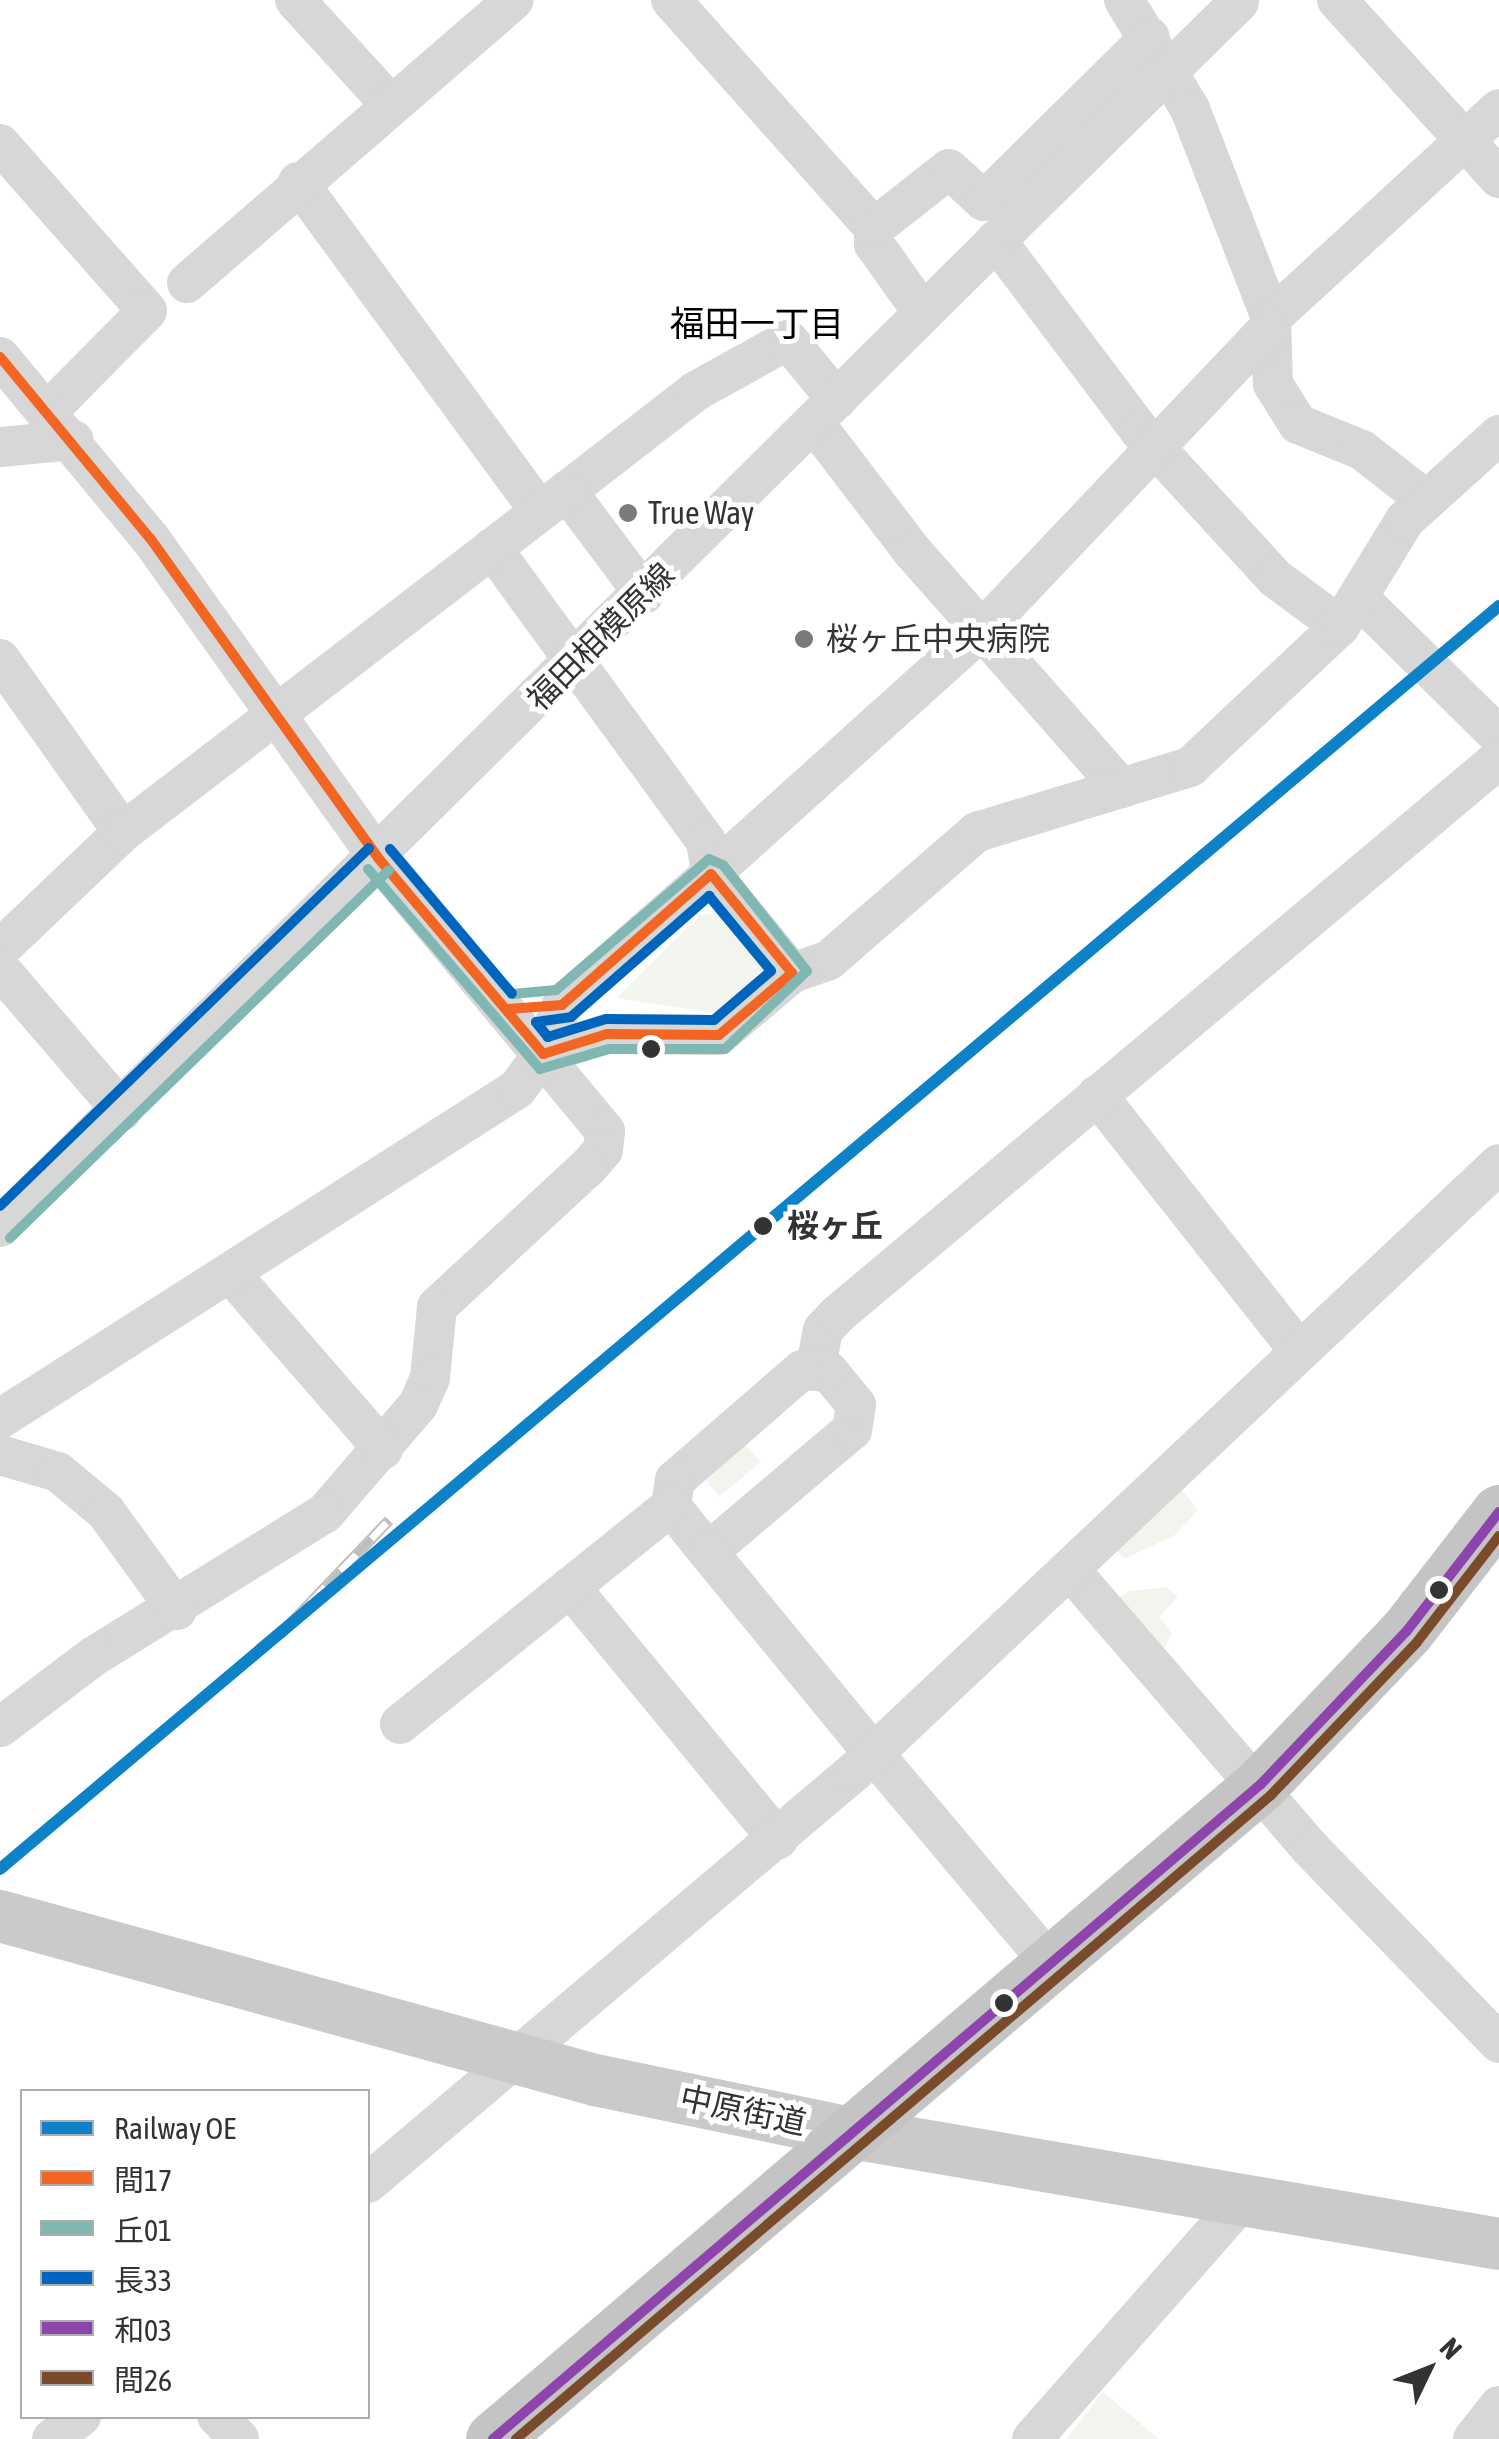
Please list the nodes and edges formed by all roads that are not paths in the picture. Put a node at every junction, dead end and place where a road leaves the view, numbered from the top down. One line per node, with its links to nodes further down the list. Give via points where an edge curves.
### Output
1 (295, 0): 8 (street)
2 (514, 0): 8 (street)
3 (670, 0): 14 (street)
4 (1124, 0): 7 (street)
5 (1337, 0): 10 (street)
6 (1240, 1): 15 (street, 福田相模原線, bridge)
7 (1150, 37): 14 (street, via 984,200 949,169); 18 (street, via 1190,109)
8 (391, 105): 13 (street)
9 (1499, 109): 10 (street)
10 (1468, 143): 12 (street); 18 (street)
11 (0, 144): 21 (street, via 146,310)
12 (1499, 178)
13 (298, 182): 16 (street); 26 (street)
14 (874, 228): 17 (street, via 874,244)
15 (1003, 234): 17 (street, 福田相模原線); 24 (street)
16 (187, 282)
17 (923, 313): 20 (street, 福田相模原線)
18 (1270, 323): 24 (street); 25 (street, via 1272,384 1298,424 1362,450)
19 (7, 364): 21 (street)
20 (826, 412): 26 (street, via 788,340 696,391); 28 (street, 福田相模原線); 30 (street, via 913,552)
21 (61, 426): 23 (street); 33 (street)
22 (1499, 435): 25 (street)
23 (0, 448)
24 (1156, 448): 29 (street, via 1275,578); 30 (street)
25 (1426, 500): 29 (street, via 1406,520)
26 (554, 502): 27 (street); 28 (street)
27 (492, 548): 32 (street); 33 (street)
28 (644, 594): 32 (street, 福田相模原線)
29 (1351, 614): 34 (street); 36 (street, via 1190,767)
30 (984, 628): 36 (street); 39 (street)
31 (0, 659): 37 (street)
32 (574, 663): 38 (street, 福田相模原線); 39 (street, via 706,840)
33 (275, 714): 37 (street); 38 (street)
34 (1499, 736)
35 (1499, 758): 47 (street)
36 (1121, 788): 42 (street, via 977,832 829,960)
37 (123, 832): 40 (street)
38 (379, 859): 44 (street); 48 (street, 福田相模原線)
39 (711, 874): 42 (street); 43 (street)
40 (0, 949)
41 (0, 969): 48 (street)
42 (792, 973): 45 (street, via 719,1035)
43 (576, 993): 44 (street); 45 (street); 46 (street)
44 (507, 1010): 46 (street)
45 (616, 1034): 46 (street)
46 (548, 1062): 51 (street, via 517,1089); 55 (street, via 605,1131 603,1150 437,1307 430,1378)
47 (1098, 1096): 52 (street); 53 (street, via 837,1316 823,1330)
48 (122, 1111): 50 (street, 福田相模原線)
49 (1499, 1164): 52 (street)
50 (0, 1227)
51 (231, 1274): 54 (street); 55 (street)
52 (1296, 1348): 60 (street)
53 (816, 1366): 57 (street, via 676,1480); 59 (street, via 856,1405 852,1430)
54 (0, 1419)
55 (383, 1449): 62 (street, via 324,1512)
56 (0, 1456): 62 (street, via 58,1472 106,1512)
57 (671, 1506): 59 (street); 61 (street)
58 (1499, 1512): 66 (highway, via 1406,1632)
59 (708, 1552): 65 (street)
60 (1071, 1571): 65 (street); 66 (street)
61 (570, 1588): 63 (street); 67 (street)
62 (176, 1610): 64 (street, via 94,1656)
63 (400, 1724)
64 (0, 1727)
65 (874, 1754): 67 (street); 69 (street)
66 (1261, 1784): 69 (highway); 70 (street, via 1312,1849)
67 (778, 1839): 71 (street)
68 (0, 1916): 71 (main road, 中原街道)
69 (1051, 1964): 72 (highway)
70 (1499, 2043)
71 (519, 2059): 72 (main road, 中原街道); 73 (street)
72 (852, 2133): 74 (main road, 中原街道); 81 (highway)
73 (370, 2180)
74 (1244, 2197): 75 (main road, 中原街道); 82 (street)
75 (1499, 2244)
76 (1499, 2406): 83 (street)
77 (77, 2419): 79 (street)
78 (221, 2419): 80 (street)
79 (52, 2439)
80 (239, 2439)
81 (493, 2439)
82 (1032, 2439)
83 (1473, 2439)

